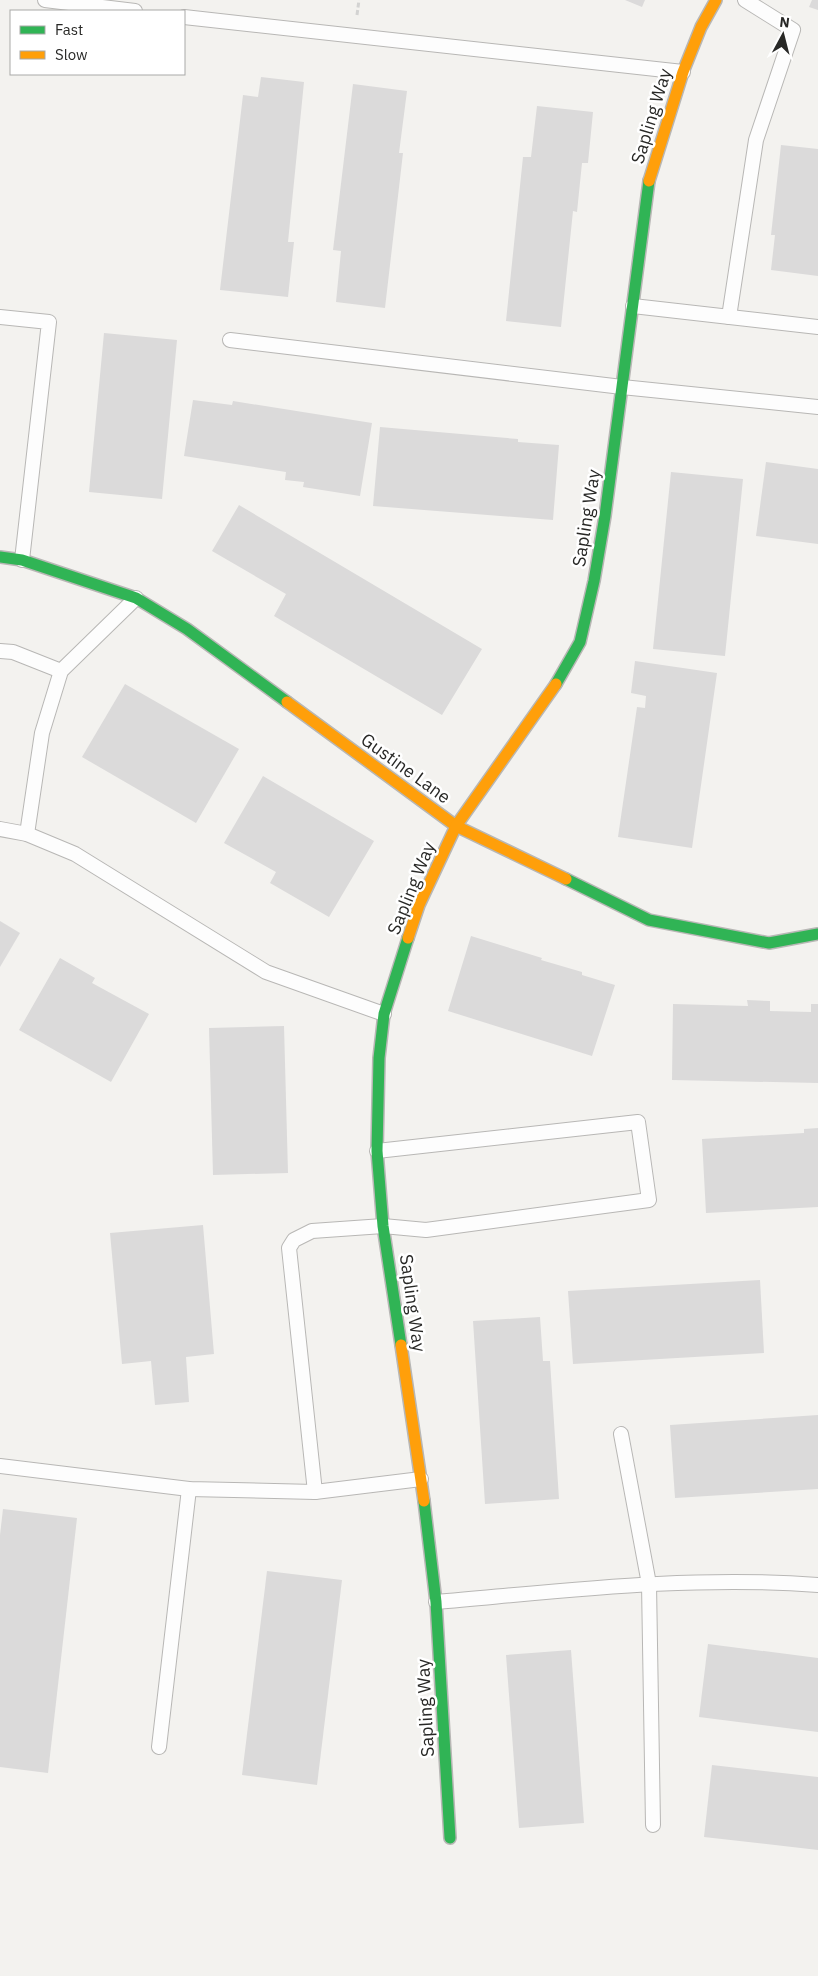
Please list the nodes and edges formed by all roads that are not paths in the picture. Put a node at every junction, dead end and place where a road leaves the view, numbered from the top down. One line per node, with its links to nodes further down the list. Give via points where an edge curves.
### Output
1 (45, 0): 4 (lane)
2 (716, 0): 6 (street, Sapling Way)
3 (745, 0): 9 (lane, via 793,30 756,140)
4 (127, 10)
5 (185, 17): 6 (lane)
6 (683, 72): 7 (street, Sapling Way, via 650,176)
7 (633, 306): 9 (lane); 12 (street, Sapling Way)
8 (0, 317): 15 (lane, via 49,322)
9 (729, 317): 10 (lane)
10 (818, 327)
11 (230, 340): 12 (lane)
12 (622, 387): 13 (lane); 19 (street, Sapling Way, via 605,516 580,642 548,697)
13 (818, 407)
14 (0, 558): 15 (street, Gustine Lane)
15 (22, 560): 16 (street, Gustine Lane)
16 (136, 598): 18 (lane); 19 (street, Gustine Lane, via 187,629)
17 (0, 651): 18 (lane, via 13,652)
18 (61, 672): 21 (lane, via 42,732)
19 (456, 826): 22 (street, Gustine Lane, via 649,920 769,943); 23 (street, Sapling Way, via 419,905)
20 (0, 829): 21 (lane)
21 (27, 834): 23 (lane, via 75,854 266,972)
22 (818, 934)
23 (384, 1014): 24 (street, Sapling Way, via 378,1058)
24 (377, 1151): 25 (street, Sapling Way); 25 (lane, via 638,1122 649,1200 426,1230)
25 (384, 1226): 28 (street, Sapling Way); 30 (lane, via 312,1231 294,1240 289,1248)
26 (621, 1434): 31 (lane)
27 (0, 1466): 29 (lane)
28 (421, 1478): 30 (lane); 33 (street, Sapling Way)
29 (190, 1489): 30 (lane); 34 (lane)
30 (315, 1492)
31 (649, 1584): 32 (lane, via 767,1582); 33 (lane); 35 (lane)
32 (818, 1586)
33 (436, 1602): 36 (street, Sapling Way)
34 (159, 1747)
35 (653, 1825)
36 (450, 1838)

